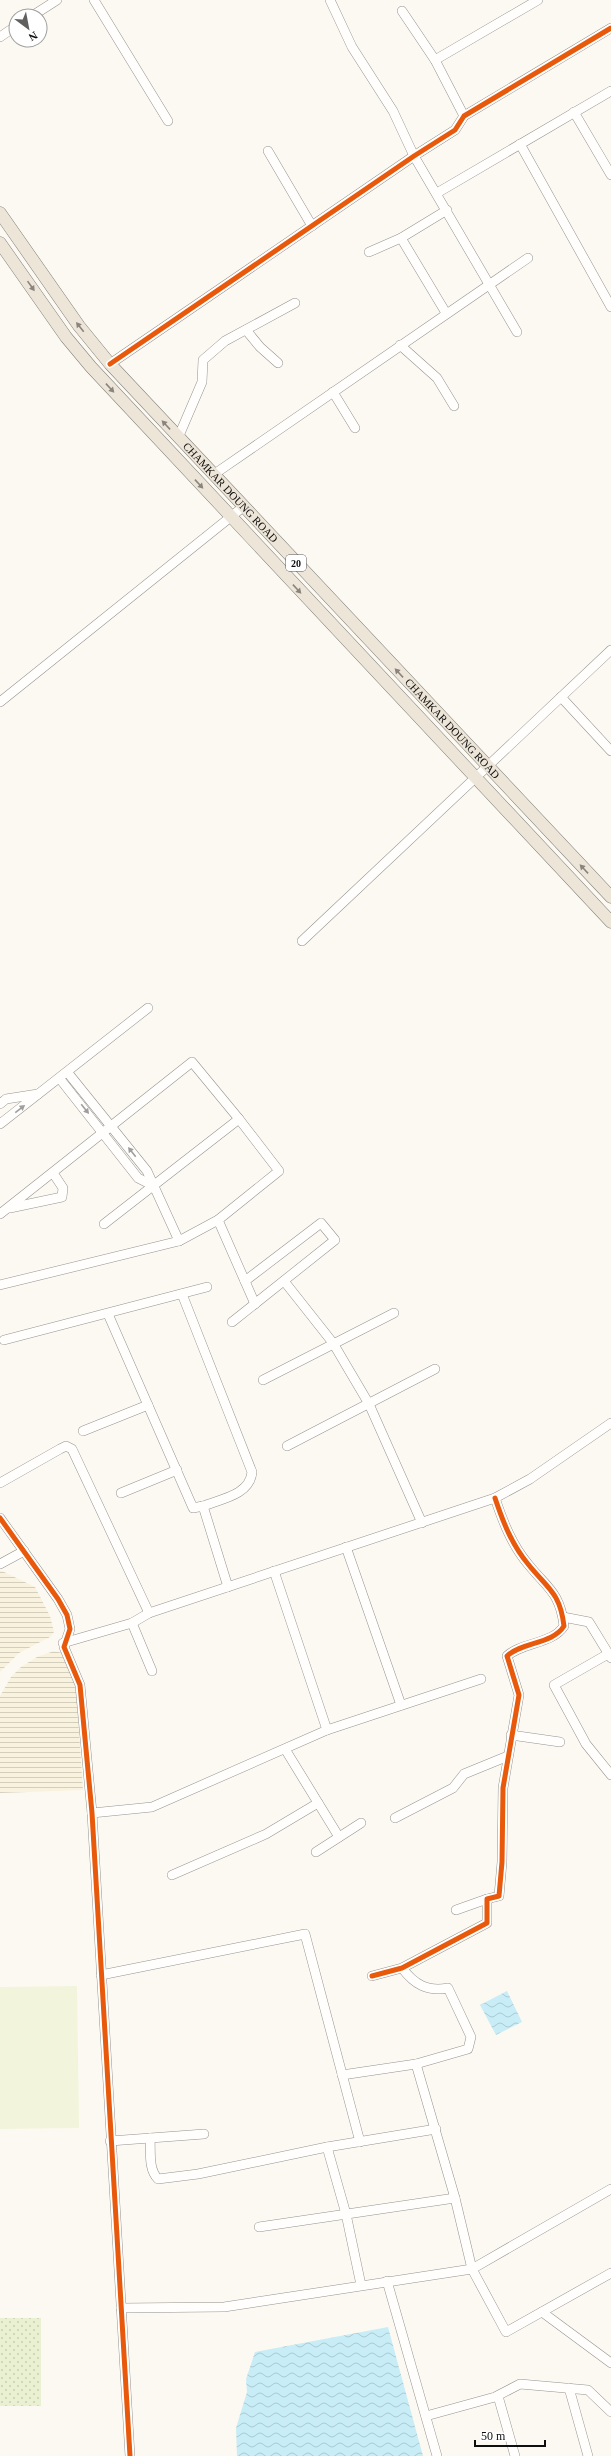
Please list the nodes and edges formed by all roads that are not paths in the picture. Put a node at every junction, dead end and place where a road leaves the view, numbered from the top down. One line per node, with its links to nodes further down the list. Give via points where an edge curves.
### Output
1 (57, 0): 5 (street)
2 (94, 0): 12 (street)
3 (330, 0): 15 (street, via 352,47 393,111)
4 (538, 0): 8 (street)
5 (44, 8)
6 (402, 12): 8 (street)
7 (611, 28): 11 (street)
8 (435, 60): 11 (street)
9 (611, 91): 10 (street)
10 (574, 112): 13 (street); 16 (street)
11 (464, 116): 15 (street, via 455,130)
12 (168, 121)
13 (520, 144): 17 (street); 29 (street)
14 (268, 151): 20 (street)
15 (414, 156): 17 (street); 20 (street)
16 (611, 175)
17 (436, 193): 18 (street)
18 (447, 210): 21 (street); 27 (street)
19 (0, 213): 25 (main road, CHAMKAR DOUNG ROAD / 20)
20 (312, 226): 35 (street)
21 (401, 238): 23 (street); 30 (street)
22 (0, 243): 26 (main road, CHAMKAR DOUNG ROAD / 20)
23 (369, 252)
24 (528, 258): 27 (street)
25 (35, 262): 26 (main road); 35 (main road, CHAMKAR DOUNG ROAD / 20, one-way to 25, via 79,326)
26 (21, 272): 42 (main road, CHAMKAR DOUNG ROAD / 20, one-way to 42, via 91,368)
27 (488, 284): 30 (street); 32 (street)
28 (295, 303): 31 (street)
29 (610, 303)
30 (446, 313): 33 (street)
31 (246, 330): 34 (street); 39 (street, via 225,341 203,360 202,382)
32 (517, 332)
33 (400, 345): 36 (street); 37 (street, via 437,378)
34 (278, 363)
35 (110, 364): 39 (main road, CHAMKAR DOUNG ROAD / 20, one-way to 35)
36 (333, 392): 38 (street); 40 (street)
37 (454, 406)
38 (355, 428)
39 (178, 438): 40 (main road, CHAMKAR DOUNG ROAD / 20)
40 (213, 475): 41 (main road, CHAMKAR DOUNG ROAD / 20)
41 (243, 507): 42 (street); 47 (main road, CHAMKAR DOUNG ROAD / 20, one-way to 41)
42 (230, 518): 45 (street); 48 (main road, CHAMKAR DOUNG ROAD / 20, one-way to 48)
43 (611, 650): 44 (street)
44 (561, 697): 46 (street); 47 (street)
45 (0, 702)
46 (611, 751)
47 (488, 766): 48 (street); 49 (main road, CHAMKAR DOUNG ROAD / 20, one-way to 47)
48 (475, 778): 50 (main road, CHAMKAR DOUNG ROAD / 20); 51 (street)
49 (611, 897)
50 (611, 922)
51 (302, 941)
52 (148, 1008): 53 (street)
53 (68, 1073): 54 (street); 59 (street)
54 (60, 1079): 55 (street); 60 (street, one-way to 60)
55 (39, 1094): 56 (street, via 6,1099); 58 (street, one-way to 55)
56 (0, 1104)
57 (239, 1120): 59 (street, via 192,1062); 62 (street); 65 (street, via 279,1171)
58 (0, 1124)
59 (112, 1126): 60 (street); 62 (street, one-way to 59, via 147,1171)
60 (104, 1133): 61 (street); 62 (street, via 138,1178)
61 (53, 1173): 63 (street); 63 (street, via 64,1188 62,1197)
62 (152, 1186): 66 (street); 67 (street)
63 (8, 1208): 64 (street)
64 (0, 1214)
65 (218, 1220): 67 (street); 68 (street)
66 (104, 1224)
67 (179, 1241): 70 (street)
68 (245, 1281): 69 (street, via 321,1223 335,1240); 73 (street)
69 (284, 1281): 73 (street); 78 (street)
70 (0, 1285)
71 (207, 1287): 72 (street)
72 (182, 1294): 75 (street); 90 (street, via 252,1472 251,1481 246,1489)
73 (255, 1304): 76 (street)
74 (394, 1313): 78 (street)
75 (108, 1314): 77 (street); 82 (street)
76 (232, 1322)
77 (4, 1340)
78 (334, 1343): 80 (street); 81 (street)
79 (434, 1369): 81 (street)
80 (263, 1380)
81 (369, 1404): 85 (street); 92 (street)
82 (148, 1405): 84 (street); 86 (street)
83 (611, 1423): 89 (street, via 530,1479)
84 (83, 1431)
85 (287, 1446)
86 (177, 1470): 88 (street); 90 (street, via 193,1508)
87 (0, 1483): 98 (street, via 66,1446 72,1449)
88 (121, 1493)
89 (495, 1498): 92 (street); 99 (street, via 514,1544 553,1591)
90 (203, 1506): 97 (street)
91 (0, 1518): 94 (street)
92 (422, 1523): 93 (street)
93 (346, 1546): 96 (street); 105 (street)
94 (24, 1551): 95 (street); 101 (street, via 67,1615 70,1629)
95 (0, 1564)
96 (274, 1571): 97 (street); 106 (street)
97 (228, 1587): 98 (street)
98 (149, 1614): 100 (street)
99 (563, 1617): 102 (street, via 589,1622); 107 (street, via 562,1630 512,1651 507,1656 519,1695)
100 (132, 1622): 101 (street); 103 (street)
101 (63, 1643): 113 (street, via 80,1685)
102 (610, 1656): 111 (street, via 554,1685 586,1744)
103 (152, 1671)
104 (481, 1679): 105 (street)
105 (401, 1705): 106 (street)
106 (327, 1730): 109 (street)
107 (511, 1736): 108 (street); 110 (street)
108 (560, 1742)
109 (285, 1749): 112 (street); 113 (street, via 152,1806)
110 (508, 1756): 114 (street, via 464,1774 453,1788); 119 (street, via 503,1788 499,1896)
111 (611, 1775)
112 (318, 1803): 116 (street); 118 (street, via 266,1834)
113 (92, 1813): 122 (street)
114 (395, 1818)
115 (361, 1824): 116 (street)
116 (339, 1837): 117 (street)
117 (316, 1852)
118 (172, 1875)
119 (487, 1899): 120 (street); 121 (street, via 488,1923)
120 (456, 1910)
121 (402, 1968): 123 (street); 124 (street, via 410,1979 421,1986 431,1990 448,1988 471,2037 468,2049)
122 (101, 1975): 125 (street, via 305,1934); 129 (street)
123 (372, 1976)
124 (416, 2064): 125 (street); 126 (street)
125 (342, 2075): 130 (street)
126 (436, 2129): 130 (street); 133 (street)
127 (204, 2134): 128 (street)
128 (150, 2138): 129 (street); 131 (street, via 151,2163 158,2179 198,2174)
129 (110, 2141): 140 (street)
130 (360, 2142): 131 (street)
131 (328, 2147): 134 (street)
132 (611, 2189): 136 (street)
133 (455, 2198): 134 (street); 136 (street)
134 (346, 2214): 135 (street); 139 (street)
135 (259, 2227)
136 (472, 2269): 138 (street); 141 (street, via 506,2332)
137 (611, 2273): 141 (street)
138 (387, 2282): 139 (street); 146 (street)
139 (361, 2285): 140 (street, via 224,2307)
140 (121, 2308): 147 (street)
141 (542, 2312): 142 (street)
142 (611, 2363)
143 (569, 2388): 144 (street, via 520,2384); 145 (street, via 588,2390); 150 (street)
144 (498, 2396): 146 (street); 149 (street)
145 (611, 2412)
146 (426, 2416): 148 (street)
147 (130, 2456)
148 (437, 2456)
149 (515, 2456)
150 (588, 2456)

